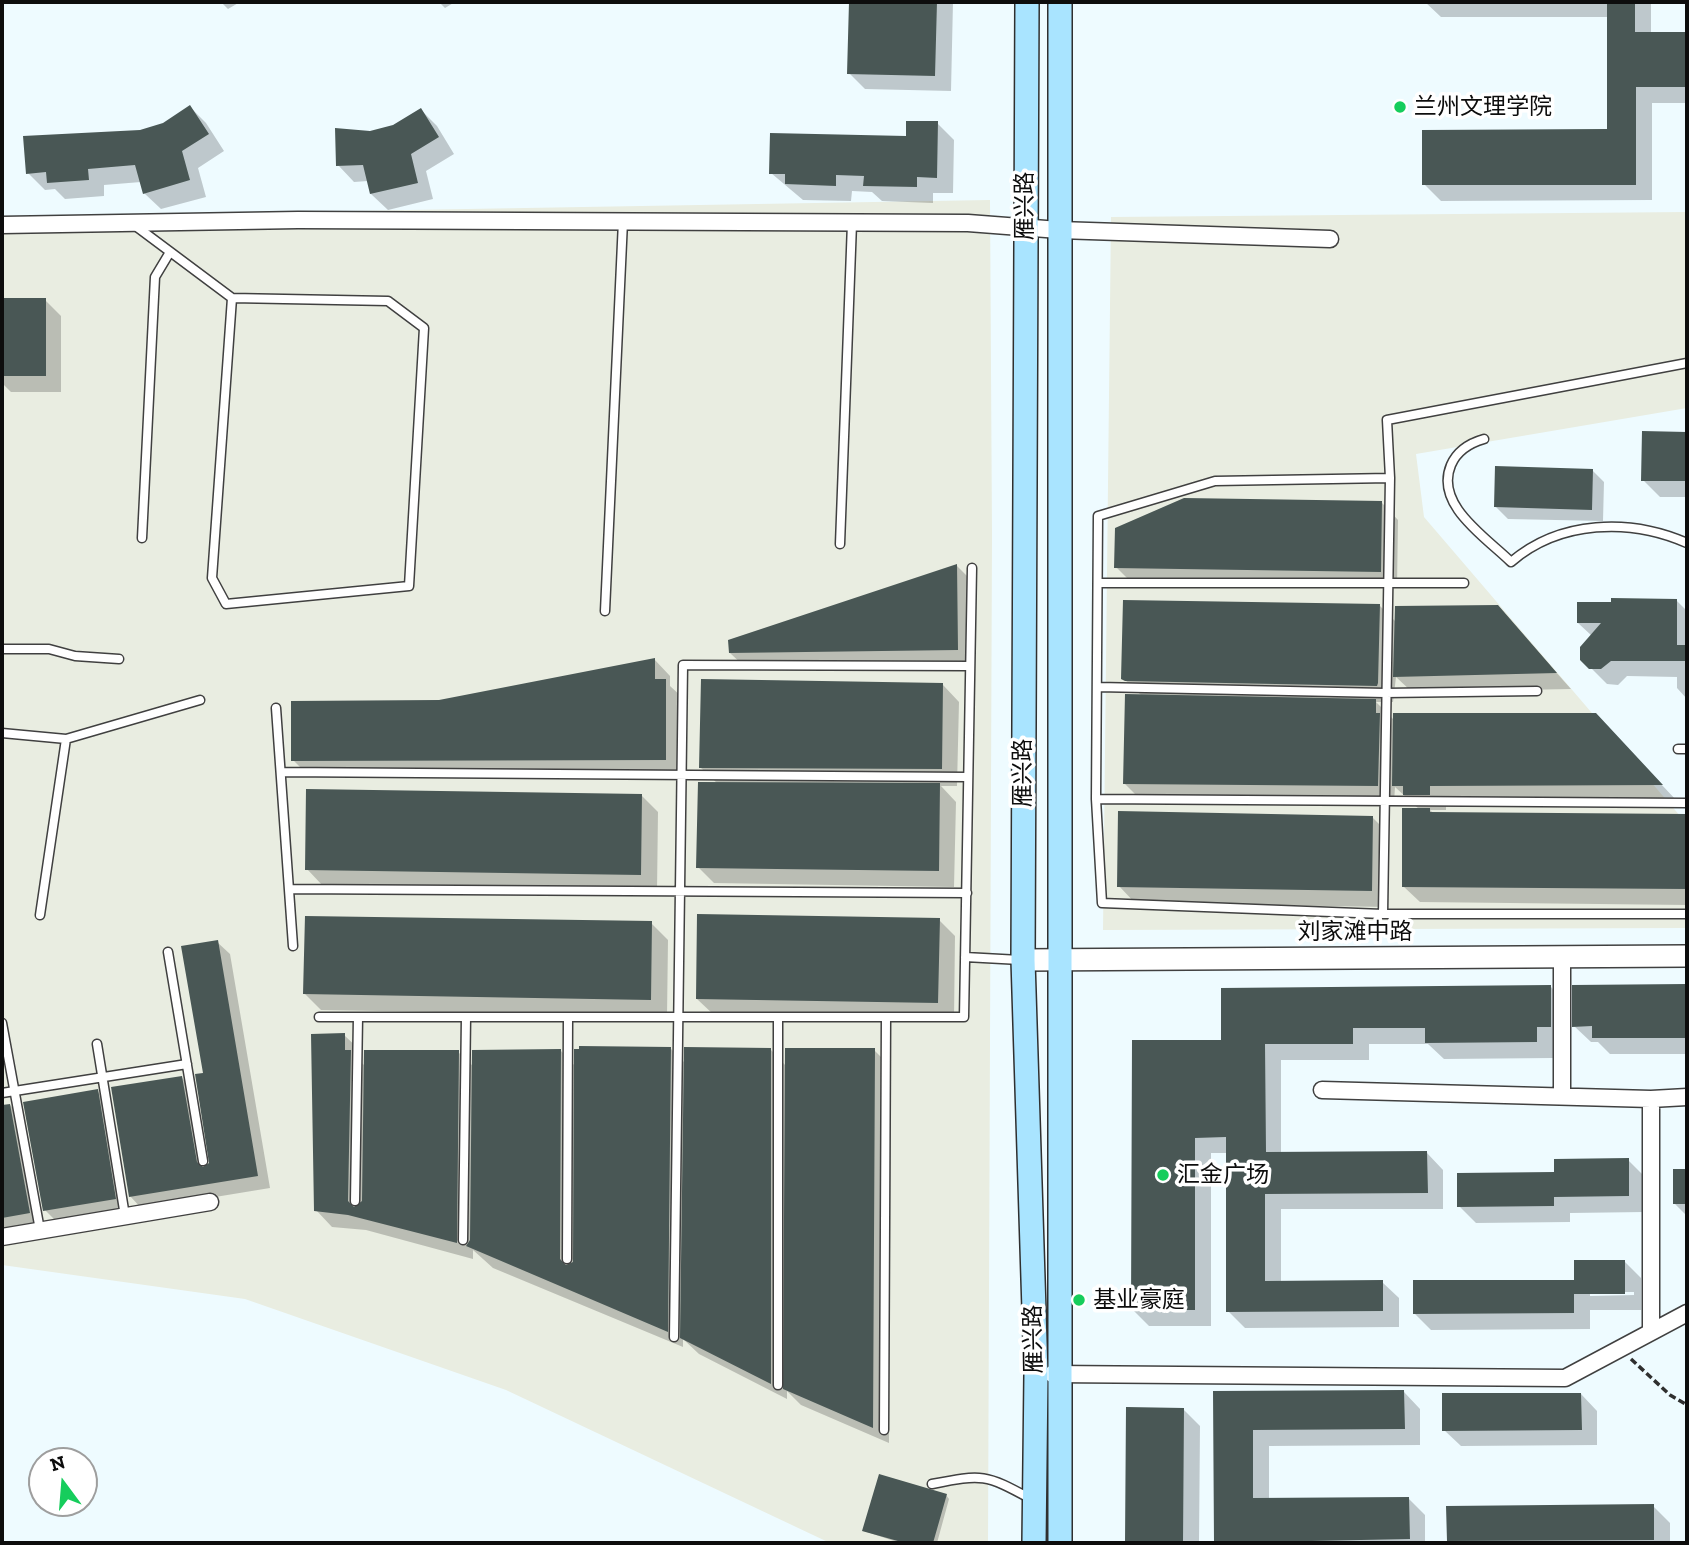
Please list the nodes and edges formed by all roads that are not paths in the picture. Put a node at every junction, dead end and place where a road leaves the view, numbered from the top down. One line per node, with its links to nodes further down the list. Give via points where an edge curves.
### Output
1 (1027, 2): 7 (main road, 雁兴路)
2 (1060, 2): 8 (main road, 雁兴路)
3 (624, 221): 4 (street); 5 (street); 22 (lane)
4 (130, 223): 6 (street); 10 (lane)
5 (852, 223): 7 (street); 17 (lane)
6 (2, 225)
7 (1025, 228): 8 (street); 50 (main road, 雁兴路)
8 (1059, 230): 9 (street); 51 (main road, 雁兴路)
9 (1330, 239)
10 (170, 252): 11 (lane); 15 (lane, via 156,277)
11 (232, 298): 11 (lane, via 388,301 424,328 409,586 226,604 212,578)
12 (1687, 363): 14 (lane, via 1387,420)
13 (1485, 439): 16 (lane, via 1458,454 1449,473 1449,493 1459,510 1511,562 1539,541 1599,527 1644,530)
14 (1390, 478): 19 (lane); 20 (lane, via 1214,481 1098,516)
15 (142, 538)
16 (1687, 543)
17 (840, 544)
18 (972, 568): 25 (lane)
19 (1386, 582): 20 (lane); 21 (lane); 28 (lane)
20 (1099, 583): 26 (lane)
21 (1464, 583)
22 (605, 611)
23 (2, 649): 24 (lane, via 49,649)
24 (119, 659)
25 (970, 666): 34 (lane, via 683,664); 35 (lane)
26 (1098, 687): 28 (lane); 36 (lane)
27 (1537, 691): 28 (lane)
28 (1385, 693): 37 (lane)
29 (200, 700): 32 (lane)
30 (276, 708): 33 (lane)
31 (2, 733): 32 (lane)
32 (66, 739): 44 (lane)
33 (281, 772): 34 (lane); 39 (lane)
34 (682, 775): 35 (lane); 40 (lane)
35 (968, 777): 41 (lane)
36 (1096, 799): 37 (lane); 42 (lane, via 1102,902)
37 (1384, 800): 38 (lane); 42 (lane)
38 (1687, 803)
39 (289, 889): 40 (lane); 45 (lane)
40 (681, 891): 41 (lane); 56 (lane)
41 (967, 894): 48 (lane)
42 (1383, 914): 43 (lane)
43 (1687, 914)
44 (40, 915)
45 (293, 946)
46 (168, 952): 61 (lane)
47 (1687, 956): 49 (street, 刘家滩中路)
48 (965, 957): 50 (lane); 58 (lane, via 964,1017)
49 (1562, 957): 51 (street, 刘家滩中路); 66 (street)
50 (1023, 960): 51 (street, 刘家滩中路); 80 (main road, 雁兴路)
51 (1058, 960): 81 (main road, 雁兴路)
52 (319, 1017): 53 (lane)
53 (358, 1017): 54 (lane); 70 (lane)
54 (466, 1017): 55 (lane); 75 (lane)
55 (568, 1017): 56 (lane); 76 (lane)
56 (679, 1017): 57 (lane); 79 (lane)
57 (778, 1017): 58 (lane); 82 (lane)
58 (886, 1017): 83 (lane)
59 (2, 1023): 64 (lane)
60 (97, 1044): 62 (lane)
61 (187, 1064): 62 (lane); 69 (lane)
62 (102, 1077): 64 (lane); 72 (lane)
63 (1322, 1090): 66 (street)
64 (14, 1091): 65 (lane); 73 (lane)
65 (2, 1093)
66 (1562, 1096): 68 (street)
67 (1687, 1097): 68 (street)
68 (1651, 1098): 78 (street)
69 (203, 1161)
70 (355, 1201)
71 (210, 1202): 72 (street)
72 (125, 1216): 73 (street)
73 (40, 1231): 74 (street)
74 (2, 1237)
75 (463, 1240)
76 (567, 1259)
77 (1687, 1313): 78 (street)
78 (1651, 1332): 81 (street, via 1565,1378)
79 (674, 1337)
80 (1035, 1374): 81 (street); 85 (main road, 雁兴路)
81 (1059, 1374): 87 (main road, 雁兴路)
82 (778, 1385)
83 (884, 1430)
84 (932, 1484): 85 (lane, via 976,1475)
85 (1035, 1501): 86 (main road, 雁兴路)
86 (1034, 1543)
87 (1060, 1543)

